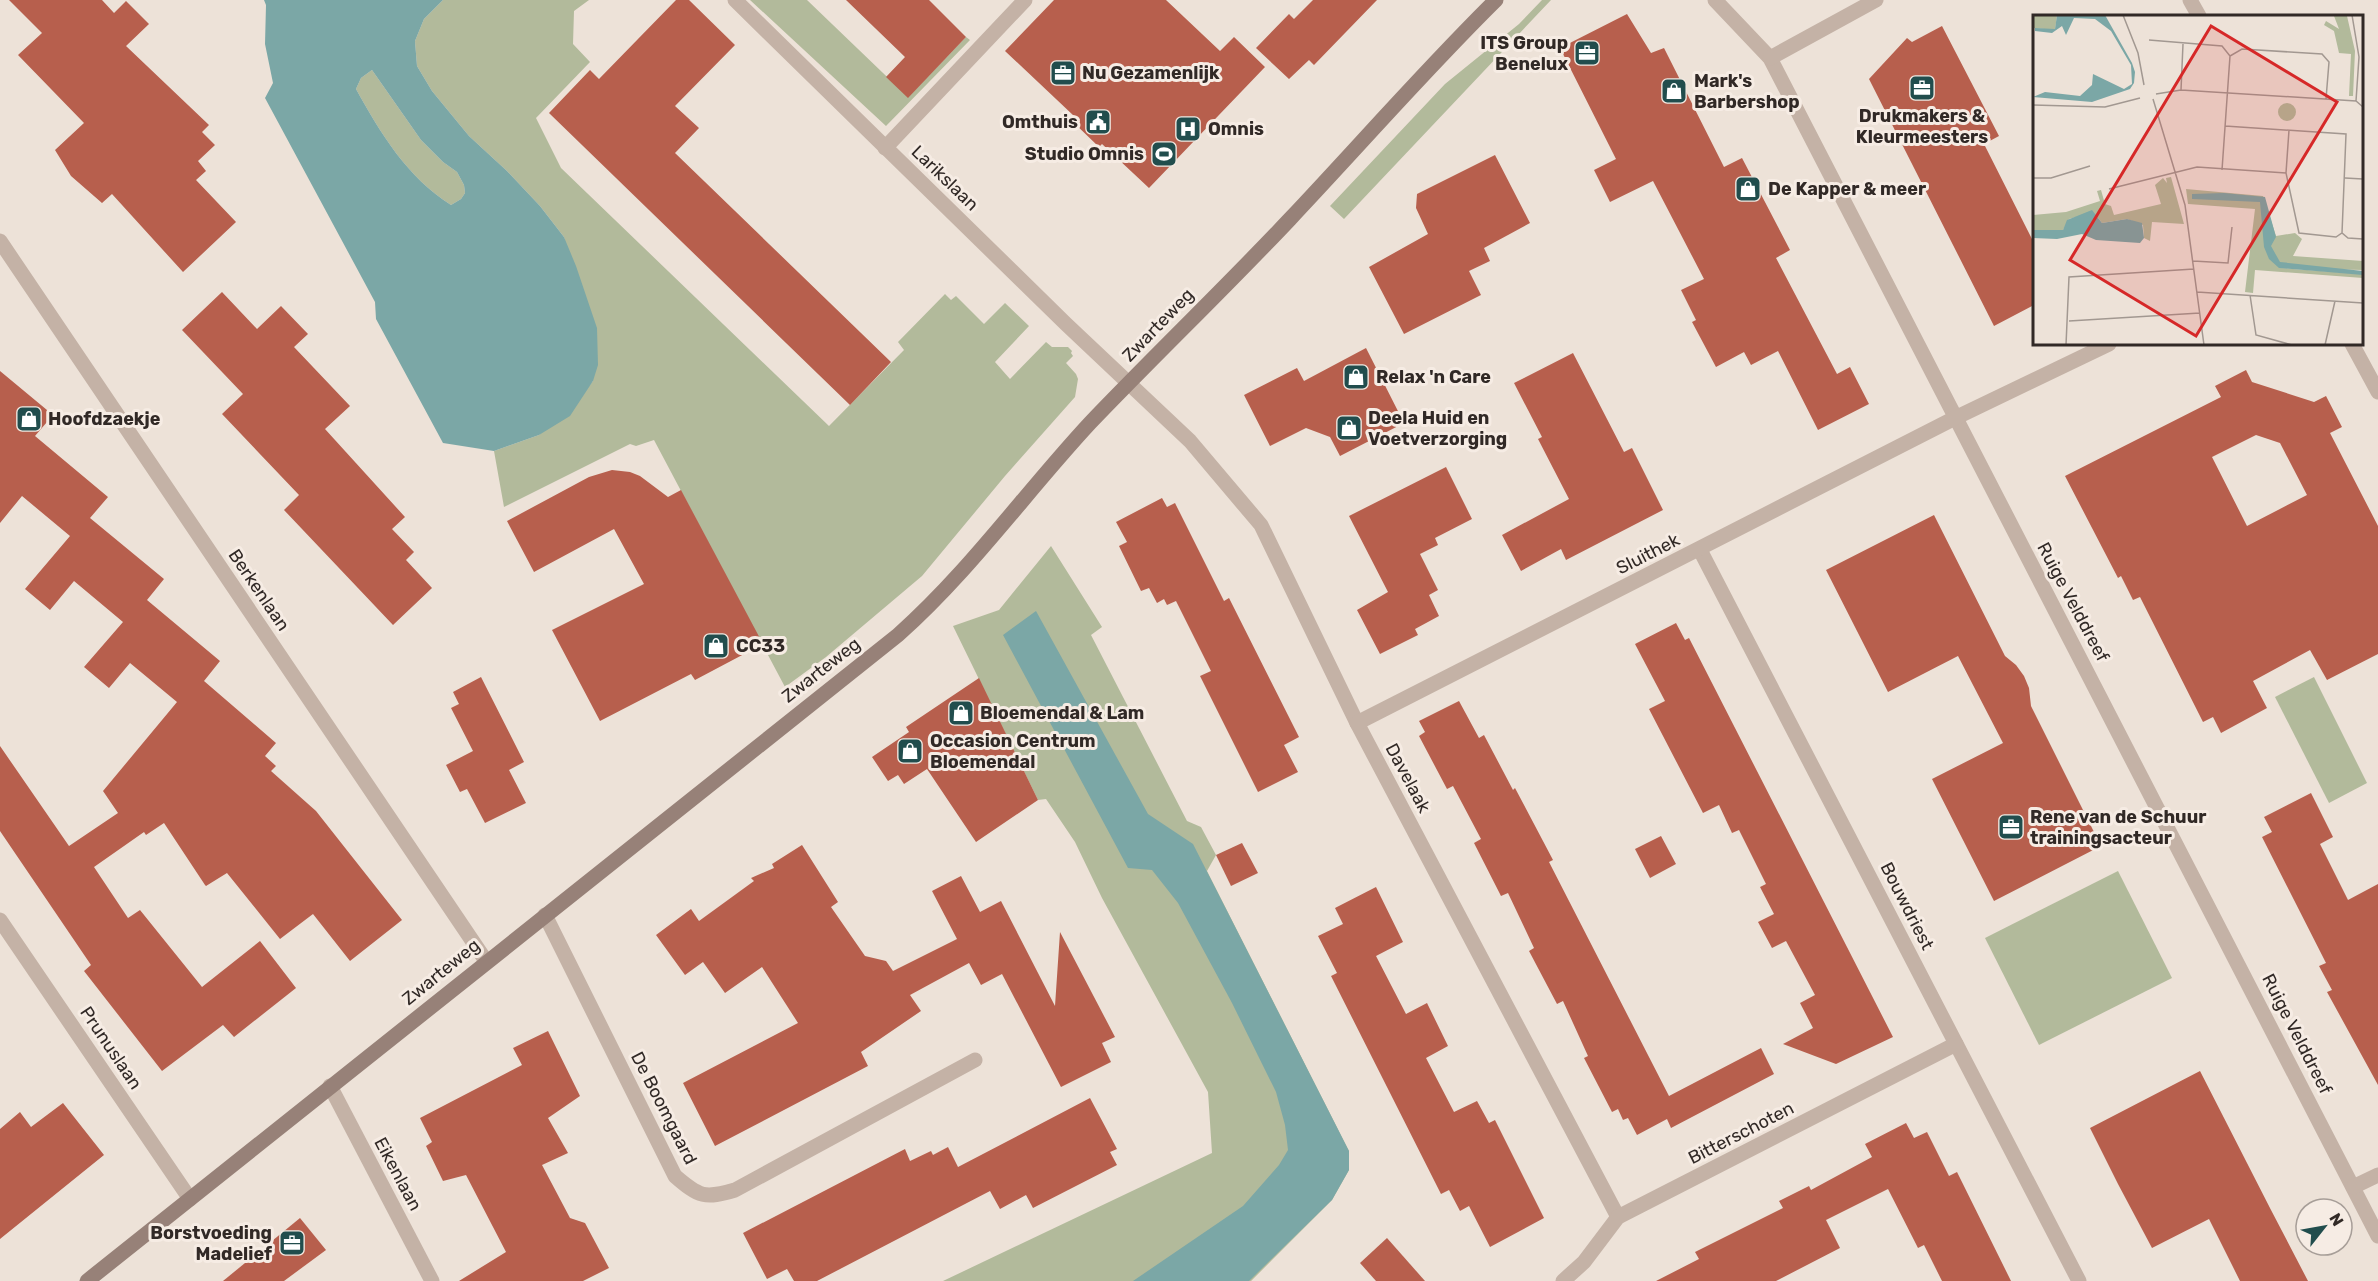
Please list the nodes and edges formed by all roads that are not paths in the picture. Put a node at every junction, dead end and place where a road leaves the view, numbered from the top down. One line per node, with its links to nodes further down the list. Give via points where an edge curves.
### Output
1 (735, 0): 9 (street, Larikslaan)
2 (1024, 0): 9 (street)
3 (1496, 0): 13 (street, Zwarteweg)
4 (1715, 0): 8 (street, Ruige Velddreef)
5 (1876, 0): 8 (street)
6 (2190, 0): 7 (street)
7 (2198, 15)
8 (1770, 58): 15 (street, Ruige Velddreef)
9 (885, 148): 13 (street, Larikslaan)
10 (0, 242): 20 (street, Berkenlaan)
11 (2107, 345): 15 (street, Sluithek)
12 (2353, 345): 14 (street)
13 (1129, 383): 17 (street, Davelaak, via 1190,441 1261,525); 18 (street, Zwarteweg, via 928,608)
14 (2378, 392)
15 (1955, 418): 16 (street, Sluithek); 25 (street, Ruige Velddreef)
16 (1700, 550): 17 (street, Sluithek); 21 (street, Bouwdriest)
17 (1357, 723): 27 (street, Davelaak)
18 (545, 915): 20 (street, Zwarteweg); 22 (street, De Boomgaard, via 675,1176 692,1191 712,1197 735,1190)
19 (0, 920): 26 (street, Prunuslaan)
20 (486, 961): 23 (street, Zwarteweg)
21 (1956, 1044): 27 (street, Bitterschoten); 32 (street, Bouwdriest)
22 (975, 1059)
23 (330, 1086): 26 (street, Zwarteweg); 30 (street, Eikenlaan)
24 (2378, 1174): 25 (street)
25 (2353, 1187): 28 (street, Ruige Velddreef)
26 (190, 1199): 29 (street, Zwarteweg)
27 (1618, 1218): 31 (street, Bitterschoten, via 1584,1262)
28 (2378, 1236)
29 (87, 1281)
30 (432, 1281)
31 (1563, 1281)
32 (2079, 1281)

